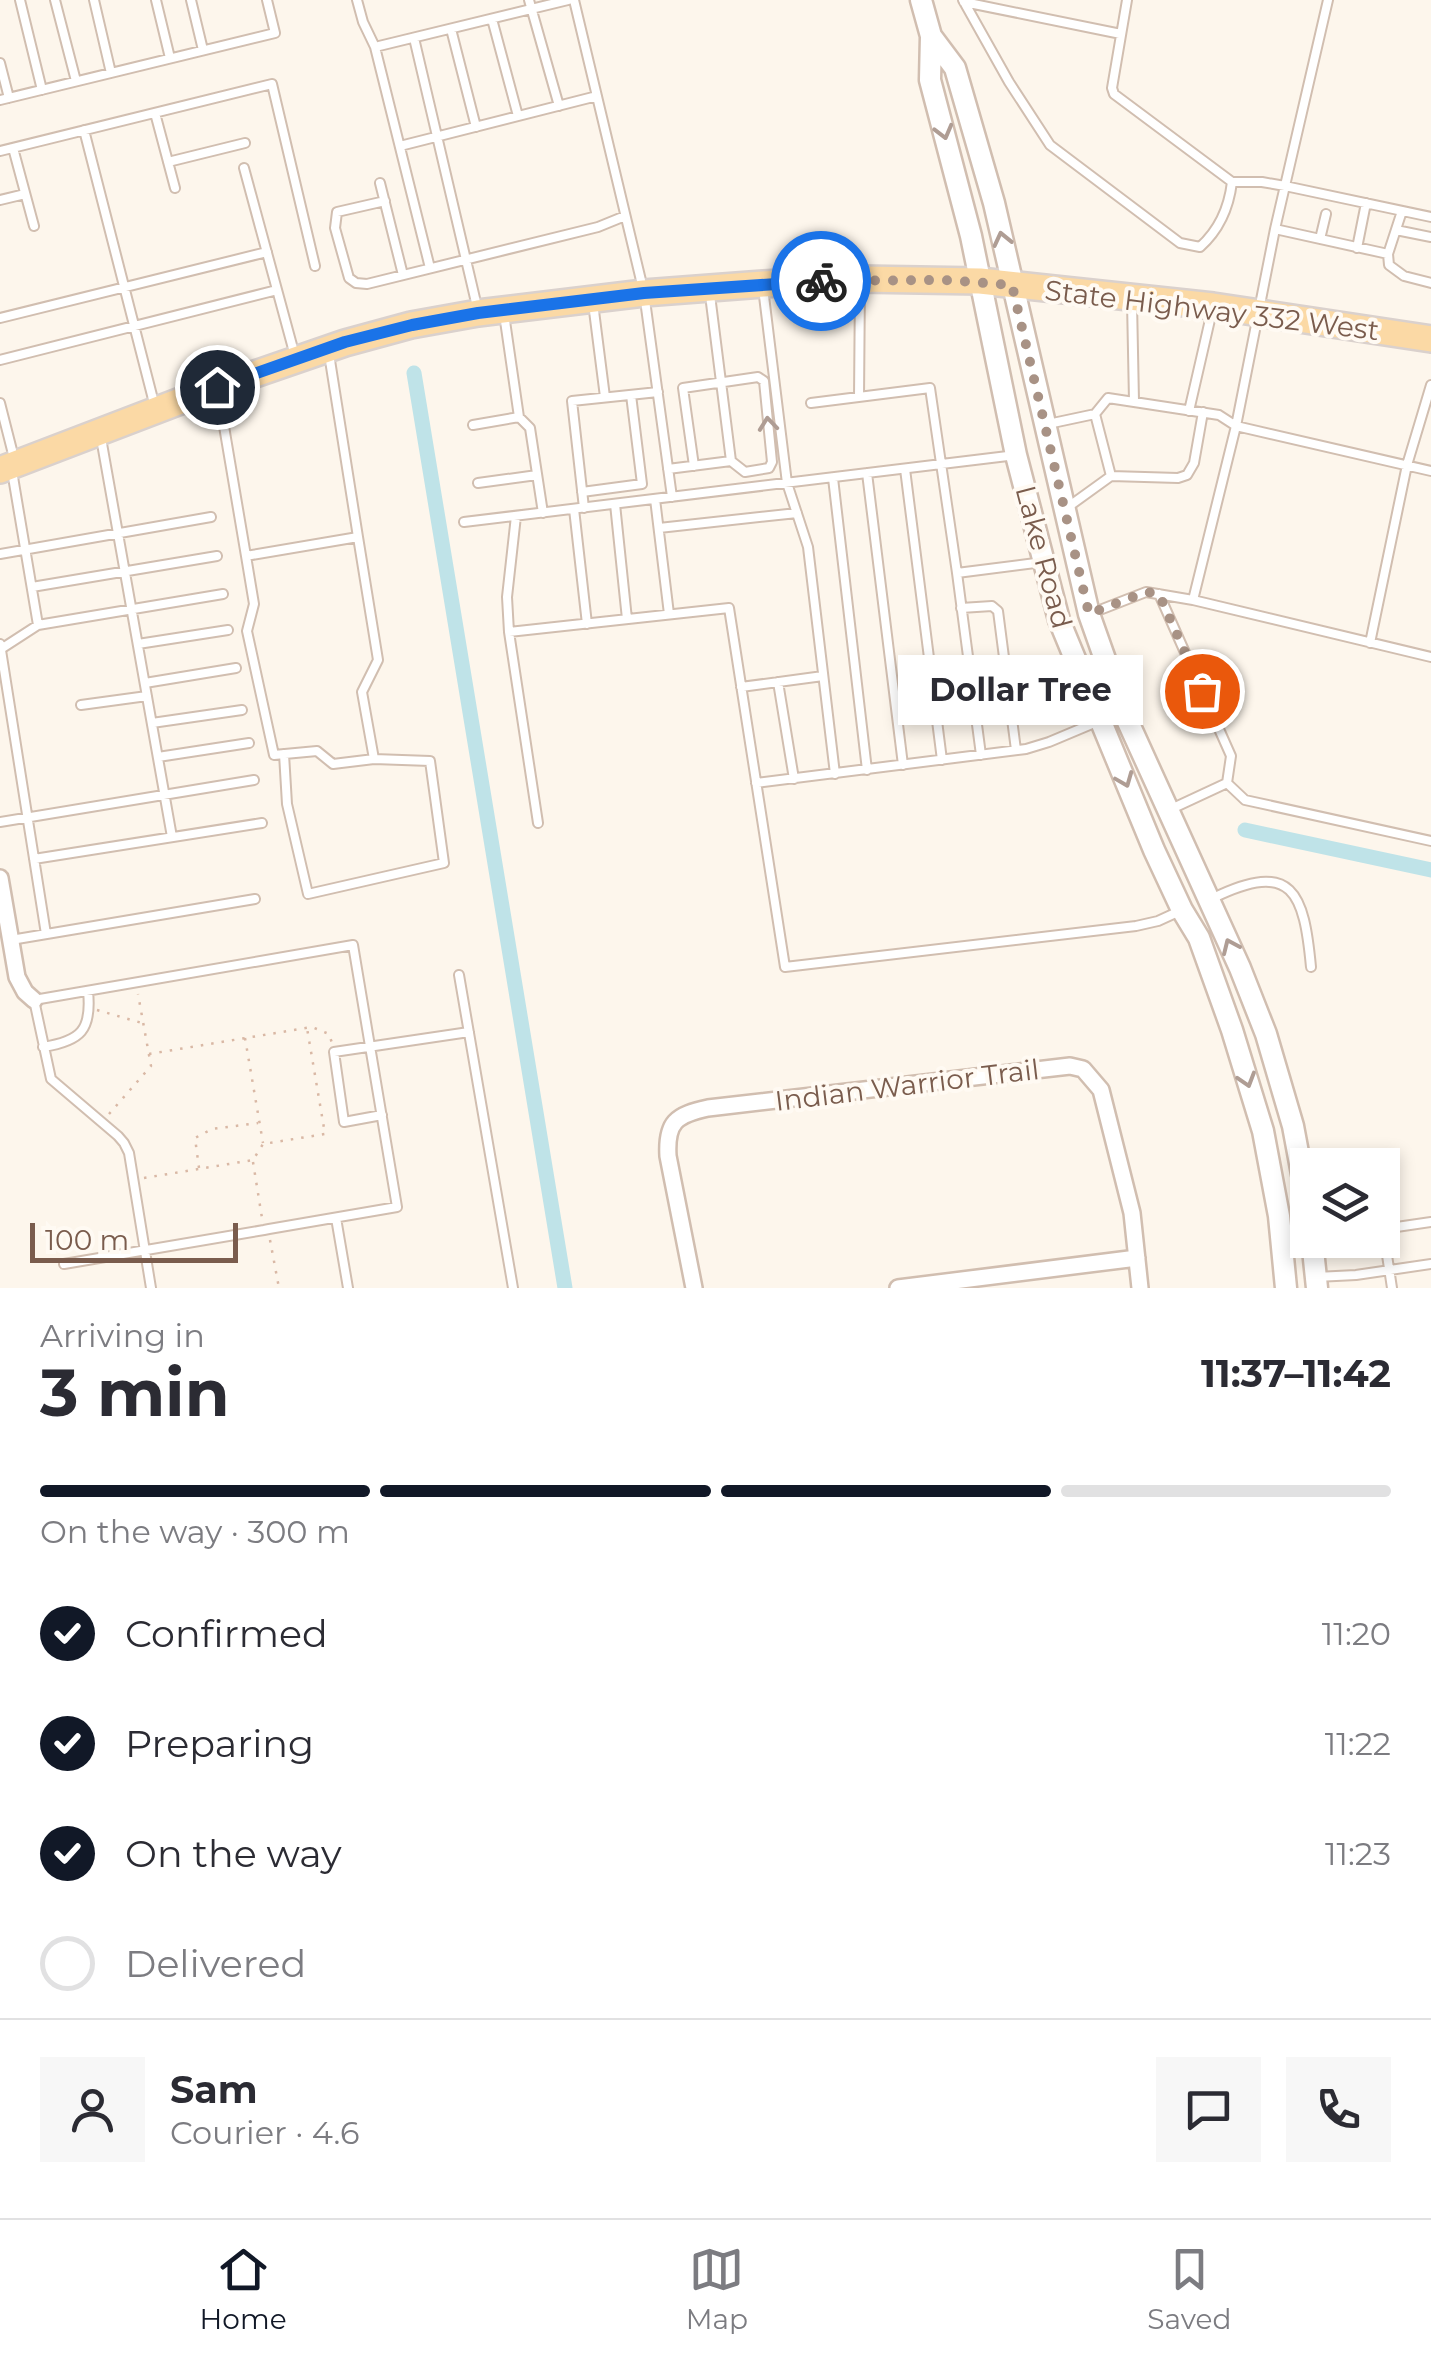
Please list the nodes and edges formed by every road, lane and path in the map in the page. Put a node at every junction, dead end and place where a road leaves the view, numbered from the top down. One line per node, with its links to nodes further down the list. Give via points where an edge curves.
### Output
1 (20, 0): 25 (lane)
2 (55, 0): 24 (lane)
3 (94, 0): 23 (lane)
4 (156, 0): 21 (lane)
5 (191, 0): 20 (lane)
6 (266, 0): 20 (lane, via 275,33)
7 (356, 0): 19 (lane)
8 (571, 0): 13 (lane); 26 (lane)
9 (921, 0): 17 (street, Lake Road)
10 (1127, 0): 16 (lane)
11 (1328, 0): 42 (lane)
12 (963, 1): 16 (lane); 40 (lane, via 1050,145 1180,244 1200,247 1209,239 1223,218)
13 (530, 5): 14 (lane); 28 (lane)
14 (492, 19): 15 (lane); 30 (lane)
15 (450, 28): 18 (lane); 31 (lane)
16 (1121, 34): 40 (lane, via 1114,94)
17 (930, 36): 65 (street, Lake Road, one-way to 65, via 930,80); 68 (street, Lake Road, one-way to 17, via 954,68)
18 (414, 38): 19 (lane); 33 (lane)
19 (376, 47): 35 (lane)
20 (203, 50): 21 (lane)
21 (170, 58): 23 (lane)
22 (0, 63): 27 (lane)
23 (111, 73): 24 (lane)
24 (76, 82): 25 (lane)
25 (42, 90): 27 (lane)
26 (597, 96): 28 (lane); 50 (lane)
27 (4, 99)
28 (559, 106): 30 (lane)
29 (155, 113): 32 (lane); 38 (lane); 61 (lane, via 272,84)
30 (518, 116): 31 (lane)
31 (476, 127): 33 (lane)
32 (84, 130): 36 (lane); 69 (lane)
33 (437, 137): 35 (lane); 60 (lane)
34 (245, 143): 38 (lane)
35 (400, 146): 62 (lane)
36 (14, 148): 37 (lane); 44 (lane)
37 (0, 151)
38 (168, 162): 43 (lane)
39 (244, 168): 58 (lane)
40 (1232, 182): 42 (lane)
41 (380, 183): 46 (lane)
42 (1285, 186): 47 (lane); 53 (lane)
43 (175, 188)
44 (26, 194): 45 (lane); 52 (lane)
45 (0, 200)
46 (385, 202): 63 (lane); 63 (lane, via 338,212 335,228 356,283)
47 (1366, 203): 48 (lane); 57 (lane)
48 (1402, 211): 51 (lane); 54 (lane)
49 (1326, 214): 56 (lane)
50 (625, 216): 60 (lane); 72 (lane)
51 (1431, 217)
52 (34, 226)
53 (1275, 229): 56 (lane); 77 (lane)
54 (1396, 230): 55 (lane); 59 (lane)
55 (1431, 238)
56 (1320, 239): 57 (lane)
57 (1358, 248): 59 (lane)
58 (266, 252): 69 (lane); 71 (lane)
59 (1388, 254): 66 (lane, via 1404,276)
60 (465, 260): 62 (lane); 76 (lane)
61 (315, 266)
62 (430, 268): 63 (lane)
63 (403, 274)
64 (860, 280): 65 (main road, State Highway 332 West); 67 (main road, State Highway 332 West); 89 (lane)
65 (980, 281): 68 (main road, State Highway 332 West); 103 (street, Lake Road)
66 (1431, 283)
67 (763, 284): 70 (main road, State Highway 332 West); 118 (lane)
68 (1012, 285): 73 (main road, State Highway 332 West); 99 (street, Lake Road)
69 (124, 287): 78 (lane); 79 (lane)
70 (709, 288): 72 (main road, State Highway 332 West); 84 (lane)
71 (277, 290): 79 (lane); 82 (lane)
72 (644, 293): 74 (main road, State Highway 332 West); 87 (lane)
73 (1132, 297): 75 (main road, State Highway 332 West); 91 (lane)
74 (593, 300): 76 (main road, State Highway 332 West); 90 (lane)
75 (1213, 306): 77 (main road, State Highway 332 West); 94 (lane)
76 (491, 311): 81 (main road, State Highway 332 West); 98 (lane)
77 (1258, 312): 80 (main road, State Highway 332 West); 101 (lane)
78 (0, 318)
79 (134, 326): 83 (lane); 95 (lane)
80 (1431, 339)
81 (328, 348): 82 (main road, State Highway 332 West); 133 (lane)
82 (296, 358): 86 (main road, State Highway 332 West)
83 (0, 360)
84 (721, 382): 104 (lane); 104 (lane, one-way to 84, via 745,472 772,462 764,380); 106 (lane, via 683,388)
85 (1431, 385): 107 (lane)
86 (217, 387): 95 (main road, State Highway 332 West); 137 (lane)
87 (658, 392): 88 (lane); 109 (lane)
88 (631, 395): 90 (lane); 119 (lane, via 642,484)
89 (859, 397): 93 (lane); 105 (lane, via 930,388)
90 (605, 398): 119 (lane, via 572,401)
91 (1134, 401): 94 (lane); 97 (lane, via 1108,398)
92 (0, 403): 108 (lane)
93 (811, 404)
94 (1189, 410): 96 (lane)
95 (156, 411): 102 (main road, State Highway 332 West)
96 (1203, 412): 101 (lane); 115 (lane, via 1186,475)
97 (1095, 414): 99 (lane); 115 (lane)
98 (519, 417): 100 (lane); 114 (lane, via 530,428)
99 (1044, 424): 111 (street, Lake Road)
100 (472, 425)
101 (1236, 426): 107 (lane); 145 (lane)
102 (100, 432): 108 (main road, State Highway 332 West); 132 (lane)
103 (1016, 456): 105 (lane); 111 (street); 127 (street, Lake Road)
104 (731, 461): 106 (lane)
105 (942, 464): 110 (lane); 141 (lane)
106 (694, 466): 109 (lane)
107 (1407, 466): 112 (lane); 156 (lane)
108 (9, 467): 134 (lane)
109 (668, 469): 120 (lane)
110 (906, 469): 113 (lane); 177 (lane)
111 (1055, 471): 124 (street, Lake Road)
112 (1431, 471)
113 (868, 474): 116 (lane); 178 (lane)
114 (538, 475): 117 (lane); 125 (lane)
115 (1111, 476): 124 (lane)
116 (833, 478): 118 (lane); 179 (lane)
117 (478, 482)
118 (788, 483): 120 (lane); 126 (lane)
119 (582, 492): 123 (lane)
120 (672, 497): 121 (lane)
121 (656, 499): 122 (lane); 131 (lane)
122 (616, 504): 123 (lane); 150 (lane)
123 (579, 509): 125 (lane); 152 (lane)
124 (1064, 510): 127 (street); 138 (street, Lake Road)
125 (544, 513): 128 (lane)
126 (797, 513): 131 (lane); 161 (lane, via 808,547)
127 (1032, 515): 139 (street, Lake Road)
128 (516, 516): 130 (lane); 155 (lane)
129 (211, 517): 132 (lane)
130 (464, 522)
131 (659, 528): 148 (lane)
132 (118, 533): 134 (lane); 140 (lane)
133 (358, 537): 137 (lane); 176 (lane, via 378,660 362,692)
134 (26, 549): 135 (lane); 142 (lane)
135 (0, 554)
136 (217, 556): 140 (lane)
137 (246, 556): 173 (lane, via 254,604 247,631 274,756)
138 (1075, 558): 139 (street); 149 (street, Lake Road)
139 (1043, 562): 141 (lane); 151 (street, Lake Road)
140 (125, 572): 142 (lane); 147 (lane)
141 (956, 573): 146 (lane)
142 (32, 588): 153 (lane)
143 (223, 594): 147 (lane)
144 (1159, 594): 145 (lane); 149 (lane, via 1146,592); 184 (lane, via 1231,756)
145 (1193, 600): 156 (lane)
146 (961, 608): 172 (lane, via 998,611); 174 (lane)
147 (132, 609): 153 (lane); 157 (lane)
148 (669, 614): 150 (lane); 164 (lane, via 729,608)
149 (1089, 614): 151 (street); 168 (street, Lake Road)
150 (627, 619): 152 (lane)
151 (1059, 620): 169 (street, Lake Road)
152 (586, 624): 155 (lane)
153 (38, 625): 158 (lane)
154 (228, 630): 157 (lane)
155 (509, 632): 191 (lane)
156 (1370, 642): 159 (lane)
157 (138, 644): 163 (lane)
158 (0, 647): 187 (lane)
159 (1431, 657)
160 (236, 668): 163 (lane)
161 (824, 676): 162 (lane); 180 (lane)
162 (778, 682): 164 (lane); 181 (lane)
163 (145, 683): 165 (lane)
164 (741, 686): 183 (lane)
165 (147, 696): 166 (lane); 170 (lane)
166 (81, 705)
167 (242, 710): 170 (lane)
168 (1124, 712): 169 (street); 186 (street, Lake Road)
169 (1100, 720): 172 (lane); 189 (street, Lake Road, one-way to 189)
170 (152, 723): 175 (lane)
171 (249, 743): 175 (lane)
172 (1016, 750): 174 (lane)
173 (284, 754): 176 (lane, via 317,751 332,764); 176 (lane, via 286,804 308,894 444,863 430,761)
174 (981, 755): 177 (lane)
175 (158, 757): 185 (lane)
176 (374, 759)
177 (942, 760): 178 (lane)
178 (903, 765): 179 (lane)
179 (867, 770): 180 (lane)
180 (835, 774): 181 (lane)
181 (794, 779): 183 (lane)
182 (254, 780): 185 (lane)
183 (756, 783): 198 (lane, via 785,967 1136,926)
184 (1227, 783): 186 (lane); 193 (lane, via 1246,800)
185 (164, 794): 187 (lane); 192 (lane)
186 (1169, 810): 189 (street); 197 (street, Lake Road)
187 (28, 818): 188 (lane); 194 (lane)
188 (0, 822)
189 (1142, 822): 198 (street, Lake Road)
190 (262, 823): 192 (lane)
191 (538, 823)
192 (172, 837): 194 (lane)
193 (1431, 842)
194 (34, 858): 199 (lane)
195 (0, 878): 200 (street)
196 (255, 899): 199 (lane)
197 (1209, 900): 198 (street); 201 (lane, via 1254,883 1291,889 1301,905); 220 (street, Lake Road, one-way to 197, via 1266,1034)
198 (1182, 910): 240 (street, Lake Road, one-way to 240, via 1199,938 1263,1132)
199 (46, 934): 200 (lane)
200 (10, 940): 202 (street)
201 (1311, 966)
202 (8, 967): 206 (street)
203 (459, 975): 210 (lane)
204 (136, 982): 205 (lane); 208 (path); 213 (lane, via 353,945)
205 (88, 991): 206 (lane); 207 (lane)
206 (34, 1000): 212 (lane)
207 (90, 1008): 208 (path); 212 (lane, via 74,1039)
208 (144, 1024): 215 (path)
209 (306, 1028): 211 (path); 214 (path, via 329,1034); 219 (path, via 325,1134)
210 (469, 1032): 213 (lane); 236 (lane)
211 (245, 1038): 215 (path); 218 (path)
212 (43, 1047): 217 (lane, via 51,1079)
213 (370, 1047): 214 (lane); 216 (lane)
214 (334, 1052): 216 (lane, via 344,1122)
215 (149, 1054): 217 (path, via 151,1066)
216 (382, 1115): 224 (lane, via 397,1207)
217 (101, 1122): 223 (lane, via 124,1143)
218 (260, 1123): 219 (path); 222 (path, via 194,1138)
219 (263, 1144): 221 (path)
220 (1296, 1148)
221 (253, 1160): 222 (path); 226 (path)
222 (199, 1169): 223 (path)
223 (133, 1180): 227 (lane)
224 (336, 1218): 226 (lane); 235 (lane)
225 (1431, 1222): 231 (lane, via 1383,1229)
226 (266, 1230): 227 (lane); 234 (path)
227 (145, 1250): 229 (lane); 233 (lane)
228 (1137, 1258): 237 (street, Indian Warrior Trail, via 1101,1090 1084,1069 1058,1066 708,1108 678,1118 669,1129 668,1156); 238 (street); 239 (street, Indian Warrior Trail)
229 (64, 1264)
230 (1431, 1264): 231 (lane)
231 (1389, 1270): 232 (lane); 241 (lane)
232 (1316, 1282)
233 (151, 1288)
234 (278, 1288)
235 (348, 1288)
236 (513, 1288)
237 (694, 1288)
238 (898, 1288)
239 (1140, 1288)
240 (1286, 1288)
241 (1392, 1288)

